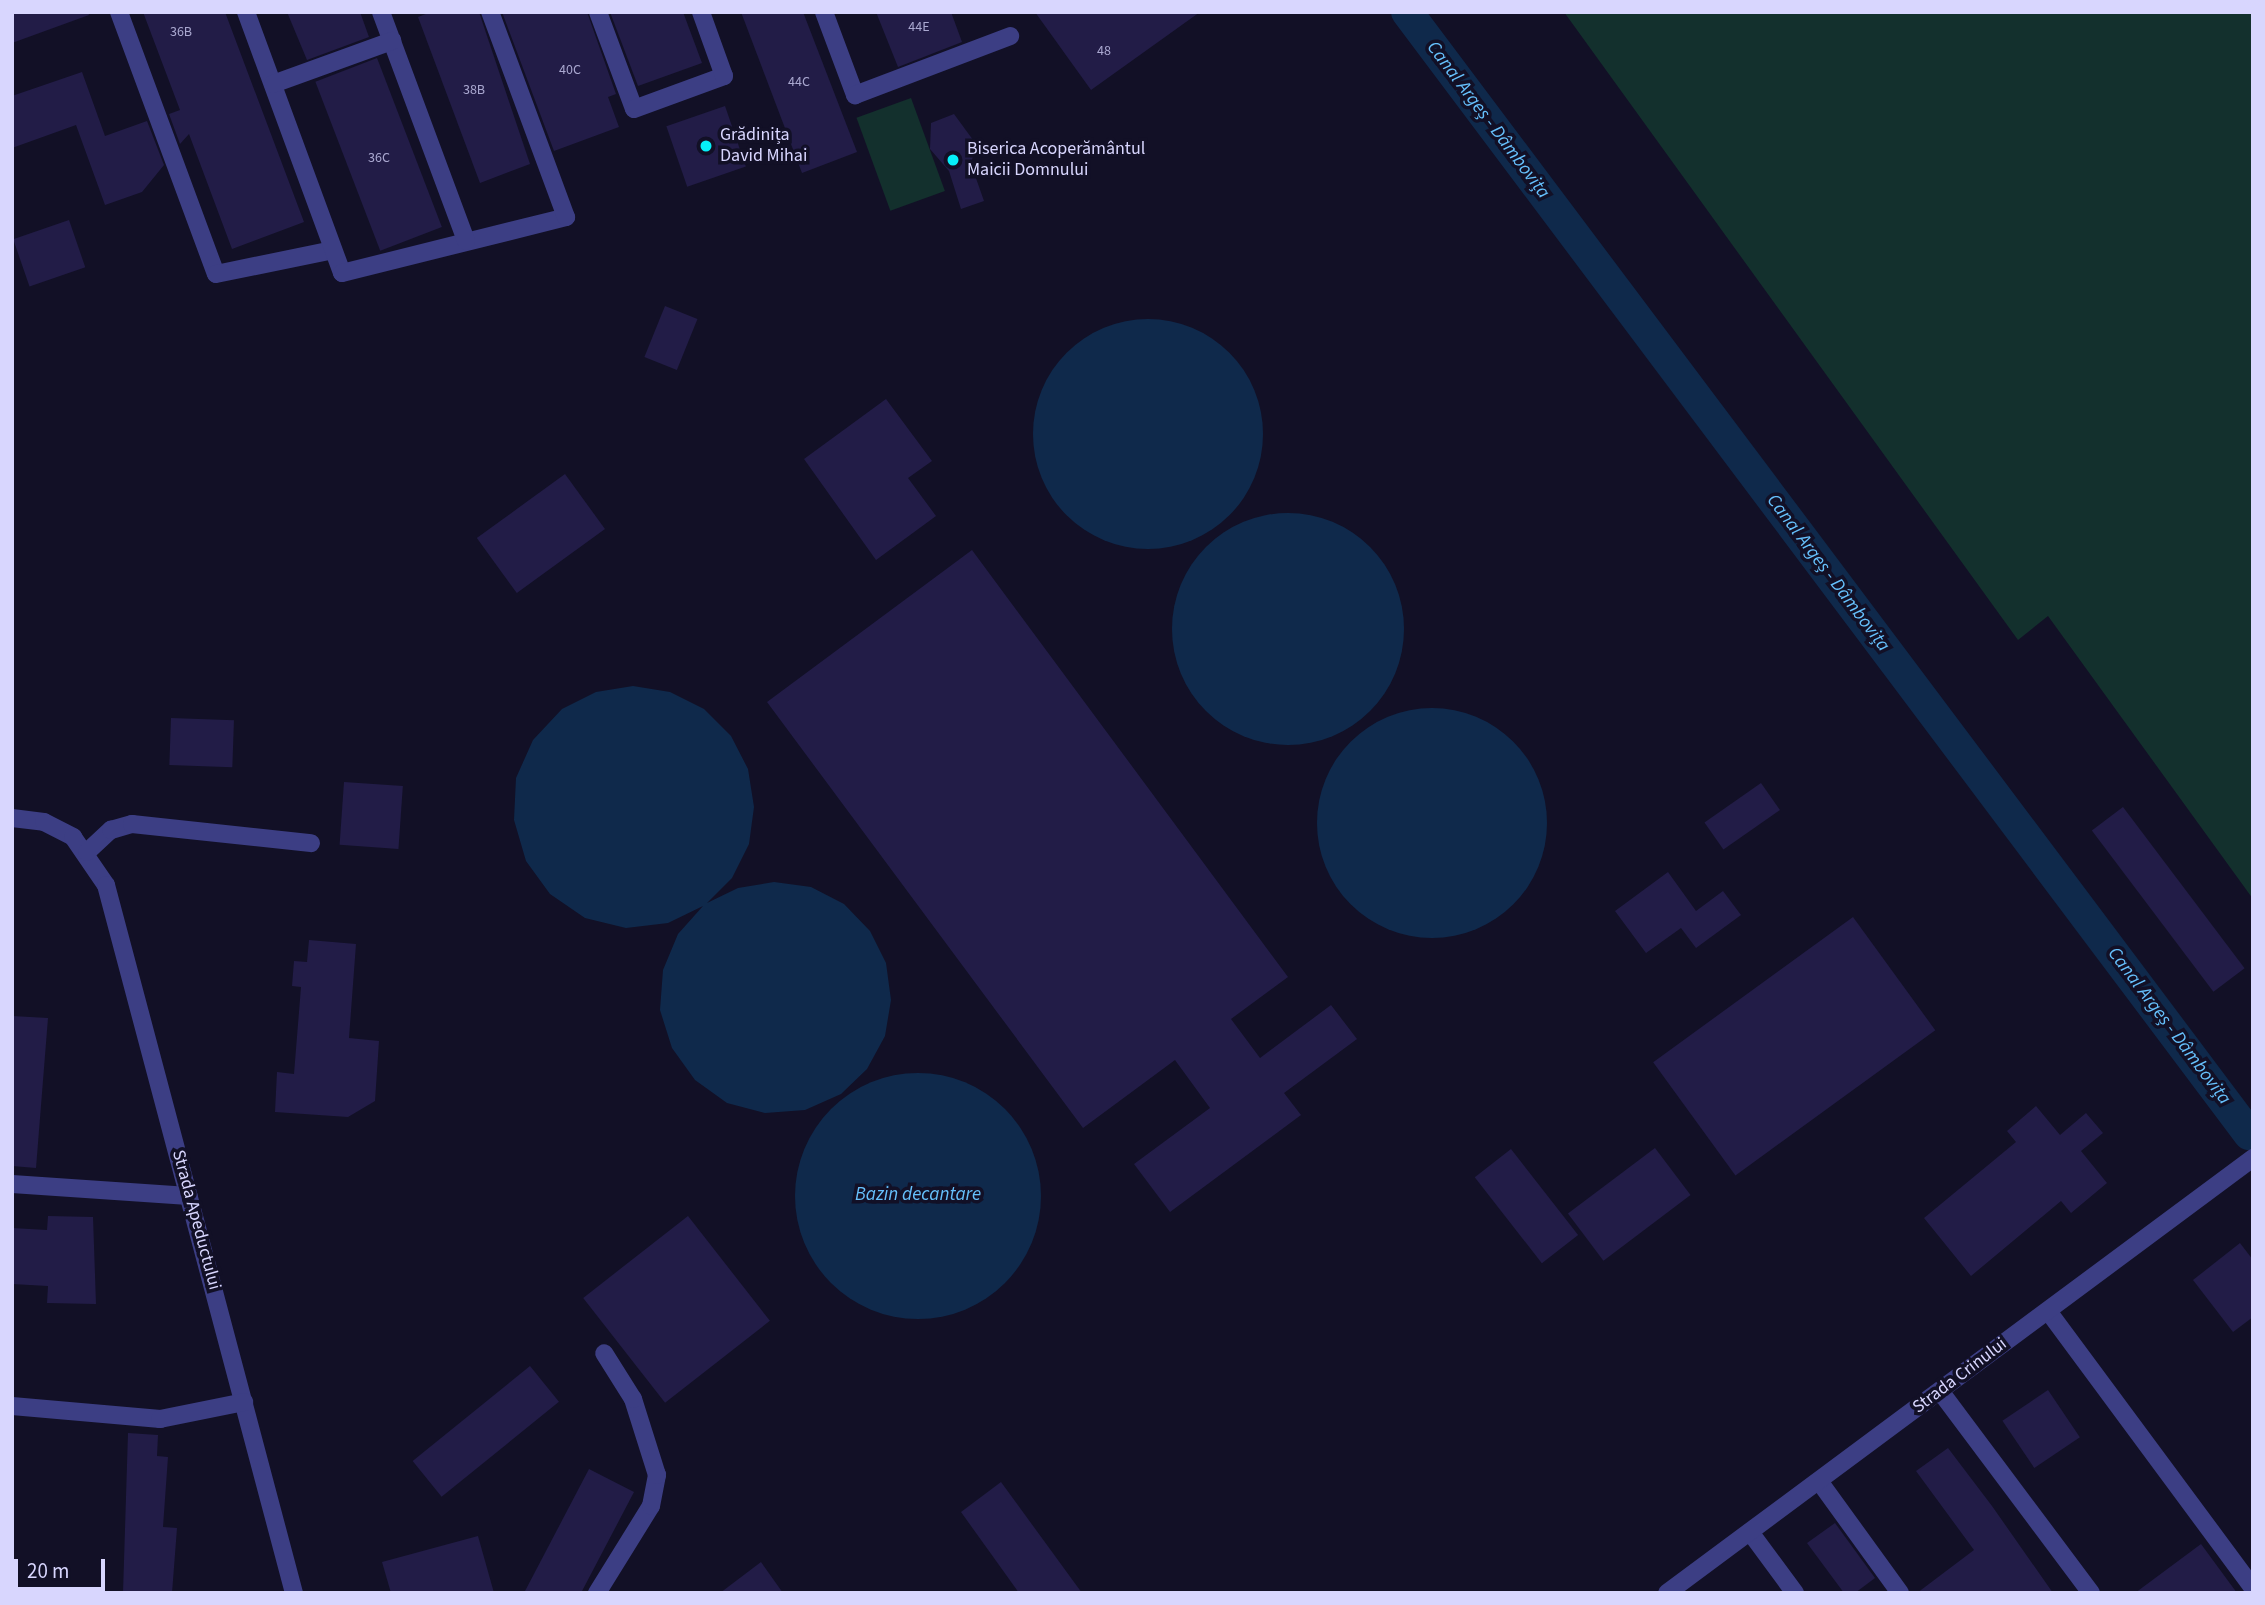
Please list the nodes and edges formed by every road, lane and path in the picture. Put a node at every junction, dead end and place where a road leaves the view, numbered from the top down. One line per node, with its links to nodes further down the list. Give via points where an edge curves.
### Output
1 (118, 12): 12 (street, via 216,274)
2 (246, 12): 10 (street)
3 (381, 12): 9 (street)
4 (490, 12): 11 (street, via 566,217)
5 (598, 12): 6 (street, via 634,109 724,76)
6 (701, 12)
7 (824, 12): 8 (street, via 855,94)
8 (1010, 36)
9 (392, 41): 10 (street); 11 (street)
10 (273, 84): 12 (street)
11 (466, 241): 12 (street, via 342,273)
12 (333, 250)
13 (12, 818): 15 (street, via 44,822)
14 (311, 843): 15 (street, via 132,824 111,830)
15 (87, 852): 18 (street, Strada Apeductului, via 121,930)
16 (2253, 1158): 19 (street, Strada Crinului)
17 (12, 1184): 18 (street)
18 (189, 1196): 22 (street, Strada Apeductului)
19 (2048, 1311): 21 (street, Strada Crinului); 26 (street)
20 (604, 1353): 28 (street, via 634,1399 657,1475 651,1506)
21 (1940, 1391): 24 (street, Strada Crinului); 32 (street)
22 (244, 1402): 23 (street, via 160,1419); 27 (street, Strada Apeductului)
23 (12, 1406)
24 (1819, 1481): 25 (street, Strada Crinului); 31 (street)
25 (1750, 1532): 29 (street, Strada Crinului); 30 (street)
26 (2253, 1588)
27 (294, 1593)
28 (597, 1593)
29 (1667, 1593)
30 (1795, 1593)
31 (1900, 1593)
32 (2091, 1593)

